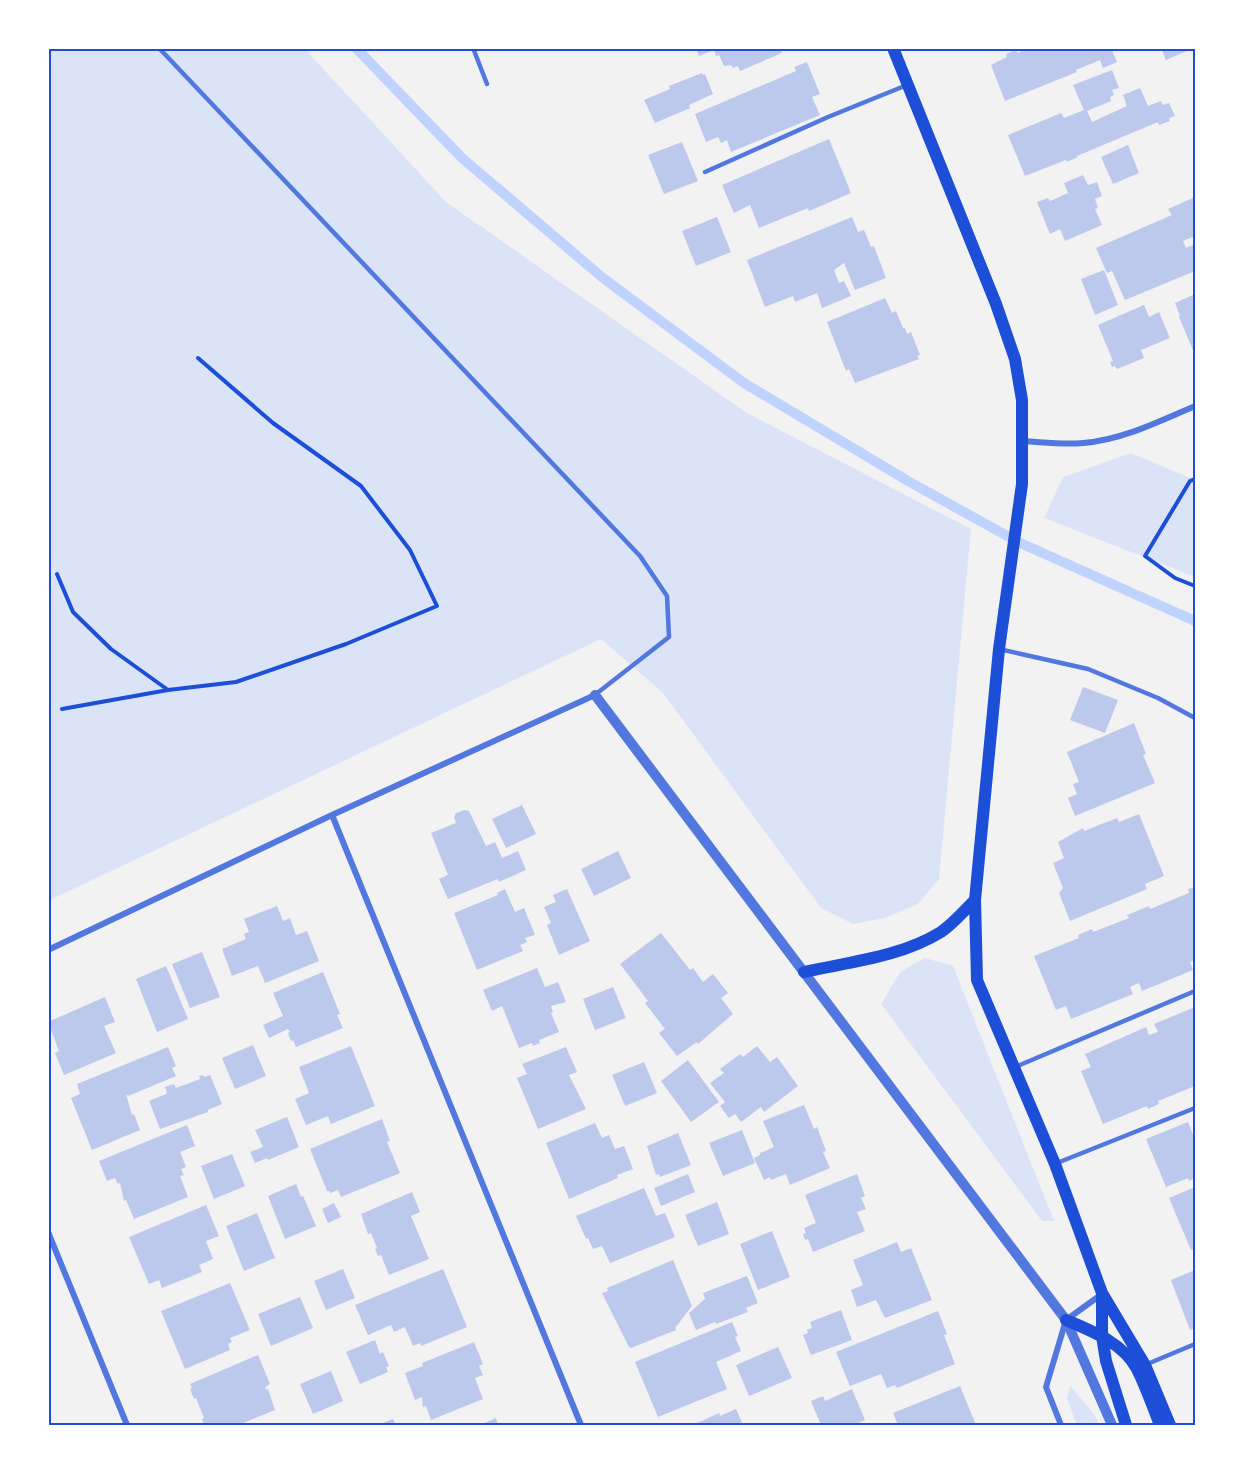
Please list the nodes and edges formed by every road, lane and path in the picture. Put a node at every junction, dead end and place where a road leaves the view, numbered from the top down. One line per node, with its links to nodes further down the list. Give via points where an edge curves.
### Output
1 (159, 48): 15 (lane, via 640,556 667,596 669,638)
2 (473, 48): 4 (lane)
3 (893, 48): 5 (main road)
4 (487, 84)
5 (907, 85): 6 (lane); 9 (main road, via 1015,359 1022,400)
6 (705, 172)
7 (198, 358): 14 (path, via 273,423 361,486 410,550 436,606 346,644 236,682)
8 (1195, 406): 9 (street, via 1141,429 1100,440)
9 (1021, 441): 13 (main road, via 1022,484)
10 (1195, 478): 12 (path, via 1145,556 1175,578)
11 (57, 574): 14 (path, via 73,612 111,649)
12 (1195, 586)
13 (999, 649): 17 (lane, via 1088,669); 19 (main road)
14 (168, 690): 16 (path)
15 (595, 695): 18 (street); 21 (street)
16 (62, 709)
17 (1195, 718)
18 (332, 815): 20 (street); 33 (street)
19 (975, 900): 21 (main road, via 943,931 927,940 893,953); 23 (main road, via 977,980)
20 (48, 950)
21 (804, 972): 28 (street)
22 (1195, 991): 23 (lane)
23 (1015, 1067): 25 (main road)
24 (1195, 1108): 25 (lane)
25 (1055, 1164): 27 (main road)
26 (48, 1232): 32 (street)
27 (1102, 1293): 28 (street); 29 (main road); 31 (main road)
28 (1066, 1320): 29 (main road); 34 (street, via 1046,1387); 35 (street)
29 (1102, 1336): 36 (main road); 37 (main road, via 1136,1367)
30 (1195, 1344): 31 (lane)
31 (1145, 1365): 38 (main road)
32 (127, 1425)
33 (581, 1425)
34 (1061, 1425)
35 (1112, 1425)
36 (1126, 1425)
37 (1160, 1425)
38 (1170, 1425)

